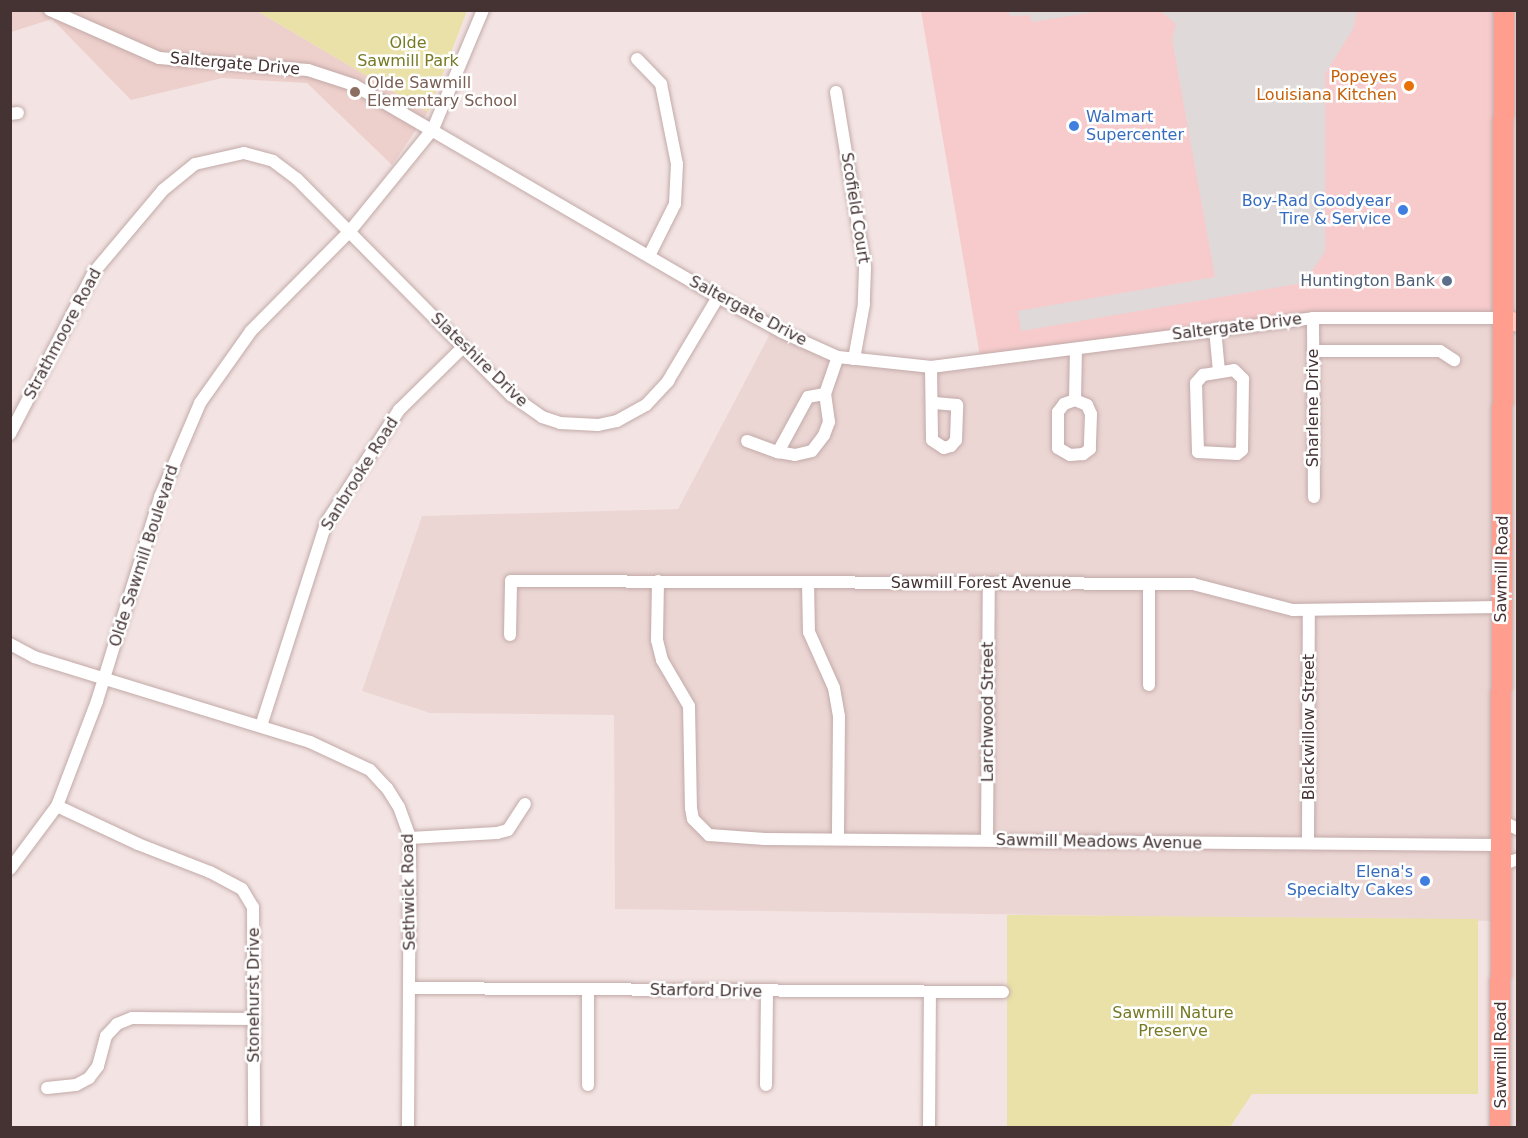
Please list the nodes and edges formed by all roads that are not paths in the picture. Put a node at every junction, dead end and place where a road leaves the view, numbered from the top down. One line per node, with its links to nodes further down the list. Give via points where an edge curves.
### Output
1 (50, 10): 6 (street, Saltergate Drive, via 159,58 276,65 332,76)
2 (483, 10): 6 (street, Olde Sawmill Boulevard)
3 (1504, 10): 11 (main road, Sawmill Road)
4 (637, 59): 8 (street, via 661,84 677,164 675,204)
5 (836, 92): 17 (street, Scofield Court, via 865,268 864,304)
6 (433, 129): 7 (street, Olde Sawmill Boulevard); 8 (street, Saltergate Drive)
7 (350, 231): 13 (street, Slateshire Drive); 24 (street, Strathmoore Road, via 297,178 273,161 244,153 195,164 164,190 94,272); 36 (street, Olde Sawmill Boulevard, via 251,331 200,403 160,497)
8 (649, 256): 9 (street, Saltergate Drive)
9 (718, 297): 13 (street, Slateshire Drive, via 668,381 646,405 617,421 598,425 579,426 542,417 511,395); 16 (street, Saltergate Drive, via 782,333)
10 (1313, 318): 11 (street, Saltergate Drive); 12 (street, Saltergate Drive); 15 (street, Sharlene Drive)
11 (1513, 319): 32 (main road, Sawmill Road)
12 (1215, 329): 14 (street, Saltergate Drive); 20 (street)
13 (463, 347): 38 (street, Sanbrooke Road, via 399,410 326,523)
14 (1076, 349): 19 (street, Saltergate Drive); 22 (street)
15 (1313, 351): 18 (street, via 1440,351); 27 (street, Sharlene Drive)
16 (838, 357): 17 (street, Saltergate Drive); 21 (street)
17 (854, 360): 19 (street, Saltergate Drive)
18 (1454, 360)
19 (931, 368): 23 (street)
20 (1219, 371): 20 (street, via 1203,375 1196,383 1195,447 1207,455 1237,454 1245,442 1243,379 1234,370)
21 (825, 394): 26 (street, via 808,397); 26 (street, via 829,422 812,451 795,455)
22 (1075, 400): 22 (street, via 1064,404 1058,412 1058,448 1070,455 1090,449 1091,414 1087,405)
23 (932, 403)
24 (10, 434)
25 (747, 441): 26 (street)
26 (778, 452)
27 (1314, 497)
28 (658, 581): 29 (street, Sawmill Forest Avenue); 34 (street, Sawmill Forest Avenue, via 512,581); 43 (street, Sawmill Meadows Avenue, via 657,640 663,660 689,706 691,808 700,828 720,838)
29 (808, 582): 30 (street, Sawmill Forest Avenue); 43 (street, via 808,632 834,688 839,717)
30 (989, 583): 31 (street, Sawmill Forest Avenue); 44 (street, Larchwood Street)
31 (1149, 584): 33 (street, Sawmill Forest Avenue, via 1216,587); 37 (street)
32 (1501, 607): 33 (street, Sawmill Forest Avenue); 41 (main road, Sawmill Road)
33 (1309, 611): 45 (street, Blackwillow Street)
34 (510, 635)
35 (10, 644): 36 (street, via 34,657)
36 (104, 679): 38 (street, Sethwick Road); 40 (street, Olde Sawmill Boulevard)
37 (1149, 685)
38 (261, 726): 42 (street, Sethwick Road, via 327,749 370,770 399,807)
39 (525, 804): 42 (street, via 508,830)
40 (57, 806): 48 (street, Olde Sawmill Boulevard); 54 (street, Stonehurst Drive, via 242,889 253,907 256,929)
41 (1509, 825): 46 (main road, Sawmill Road)
42 (410, 838): 49 (street, Sethwick Road)
43 (838, 839): 44 (street, Sawmill Meadows Avenue)
44 (987, 840): 45 (street, Sawmill Meadows Avenue)
45 (1308, 843): 46 (street, Sawmill Meadows Avenue)
46 (1500, 845): 47 (main road, Sawmill Road)
47 (1509, 862): 61 (main road, Sawmill Road)
48 (10, 869)
49 (410, 988): 50 (street, Starford Drive); 59 (street, Sethwick Road)
50 (588, 989): 51 (street, Starford Drive); 55 (street)
51 (767, 991): 52 (street, Starford Drive); 56 (street)
52 (930, 992): 53 (street, Starford Drive); 60 (street)
53 (1003, 992)
54 (254, 1018): 57 (street, via 132,1018 117,1024 106,1036 99,1066 89,1078 76,1085); 58 (street, Stonehurst Drive)
55 (588, 1085)
56 (766, 1085)
57 (47, 1088)
58 (254, 1128)
59 (408, 1128)
60 (929, 1128)
61 (1500, 1128)

